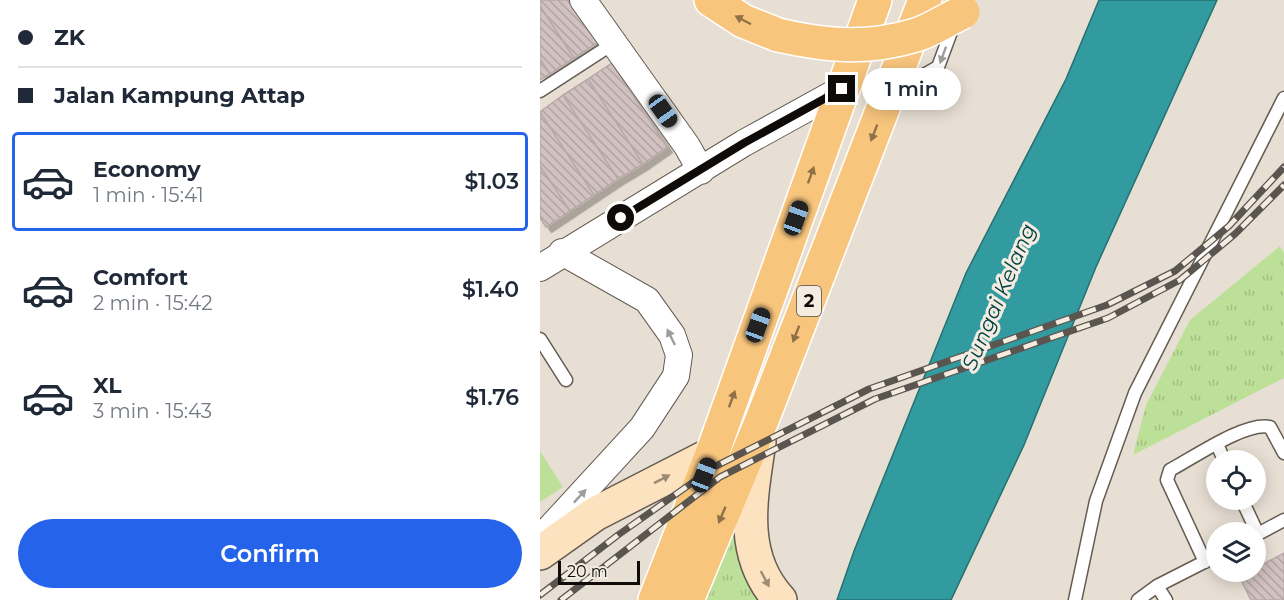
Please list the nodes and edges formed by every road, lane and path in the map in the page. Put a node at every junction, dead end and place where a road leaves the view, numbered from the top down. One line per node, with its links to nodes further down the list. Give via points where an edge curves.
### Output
1 (583, 0): 6 (street)
2 (711, 0): 5 (main road, one-way to 2, bridge, via 918,34 868,45 825,45 778,35 743,21)
3 (875, 0): 7 (main road, 2)
4 (925, 0): 9 (main road, 2)
5 (970, 3): 9 (lane, one-way to 9, via 938,67)
6 (614, 43): 8 (lane); 11 (street)
7 (842, 89): 11 (street); 20 (main road, 2, one-way to 7)
8 (540, 91)
9 (890, 94): 16 (main road, 2, one-way to 16)
10 (1284, 98): 31 (lane, via 1135,393 1096,501)
11 (701, 171): 12 (street)
12 (562, 252): 13 (street); 23 (street, one-way to 12, via 642,428 676,376 679,355 672,335 647,300)
13 (540, 268)
14 (540, 339): 15 (lane)
15 (566, 380)
16 (762, 420): 29 (main road, 2, one-way to 29); 30 (street, one-way to 30, via 749,530 761,572)
17 (1217, 444): 18 (lane); 19 (lane, via 1260,424 1270,426); 24 (lane, via 1170,470 1167,480)
18 (1220, 450)
19 (1284, 453)
20 (712, 454): 25 (street, one-way to 20, via 595,514); 28 (main road, 2)
21 (1284, 520): 22 (lane)
22 (1266, 530)
23 (540, 539)
24 (1206, 550)
25 (540, 553)
26 (1206, 562): 27 (lane)
27 (1157, 586): 32 (lane); 33 (lane)
28 (655, 600)
29 (687, 600)
30 (780, 600)
31 (1075, 600)
32 (1138, 600)
33 (1166, 600)

